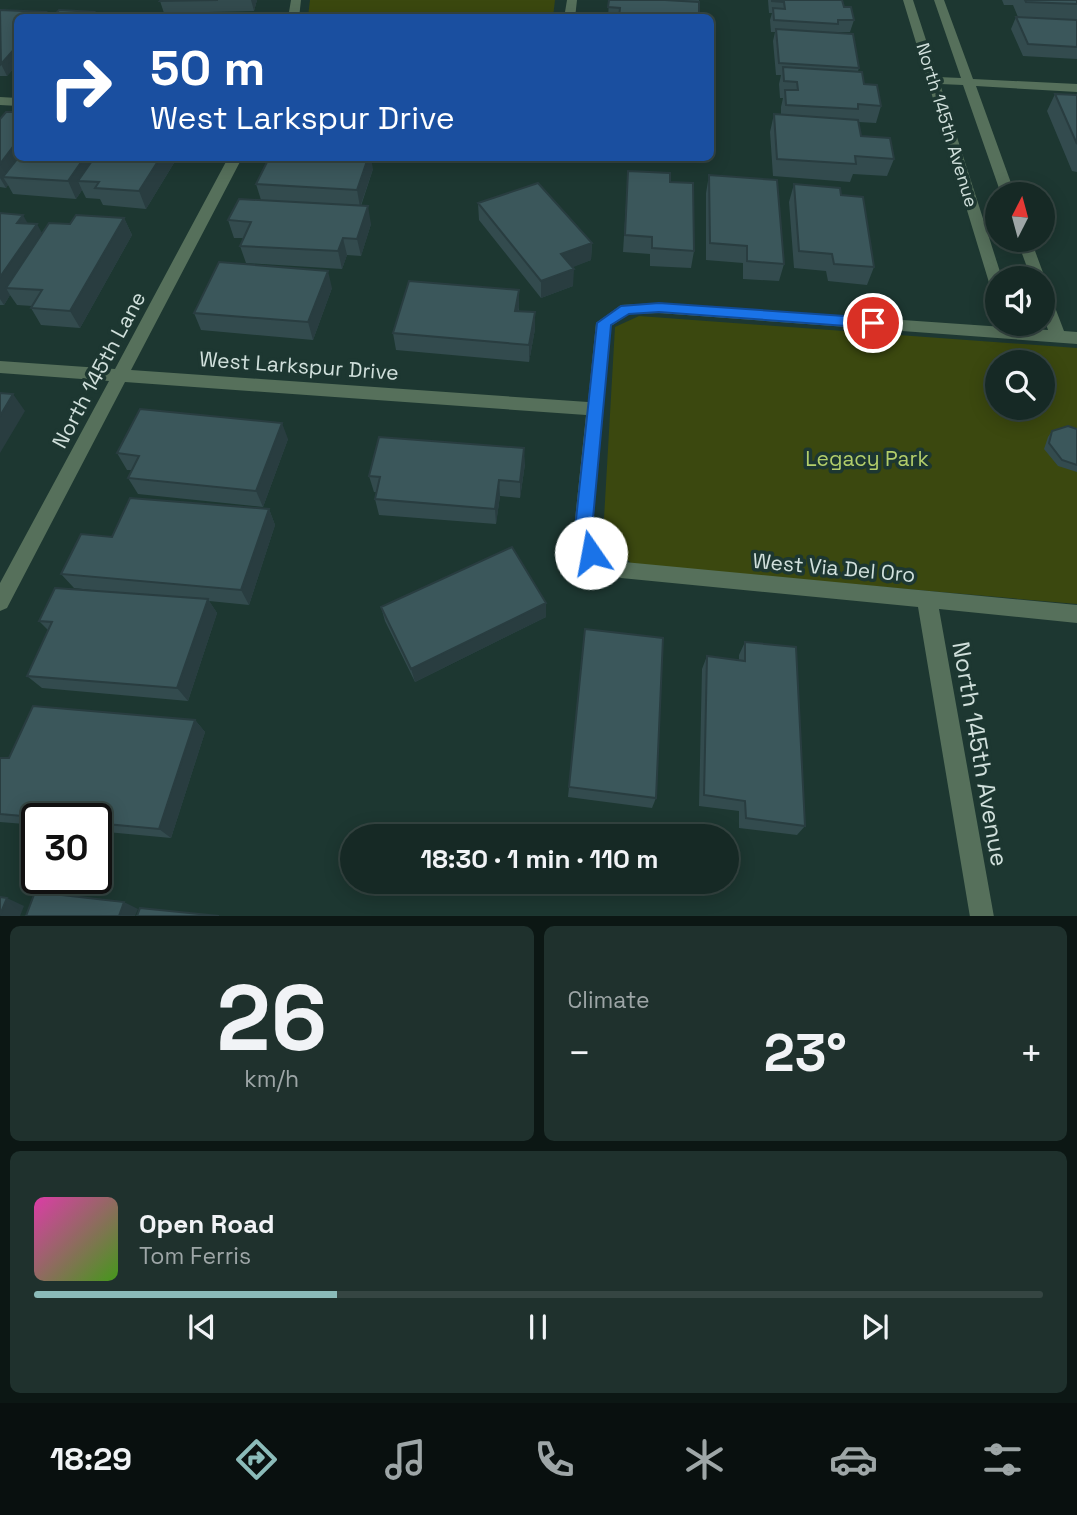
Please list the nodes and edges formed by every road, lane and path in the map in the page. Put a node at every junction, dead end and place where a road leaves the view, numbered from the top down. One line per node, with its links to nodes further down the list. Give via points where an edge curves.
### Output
1 (908, 0): 3 (street, North 145th Avenue)
2 (939, 0): 4 (street, North 145th Avenue)
3 (933, 80): 4 (street); 8 (street, North 145th Avenue)
4 (968, 82): 5 (street); 7 (street, North 145th Avenue)
5 (1077, 88)
6 (233, 161): 15 (street, North 145th Lane)
7 (1004, 182)
8 (991, 266)
9 (1055, 325): 12 (street)
10 (985, 327): 16 (street, via 626,309 604,323)
11 (1055, 335): 12 (street)
12 (1059, 336): 13 (street)
13 (1077, 338)
14 (0, 367): 15 (street, West Larkspur Drive)
15 (121, 376): 16 (street, West Larkspur Drive); 18 (street, North 145th Lane)
16 (595, 410): 17 (street, West Via Del Oro, via 583,529 591,553 621,570)
17 (926, 600): 19 (street, West Via Del Oro); 20 (street, North 145th Avenue)
18 (0, 602)
19 (1077, 614)
20 (982, 916)

